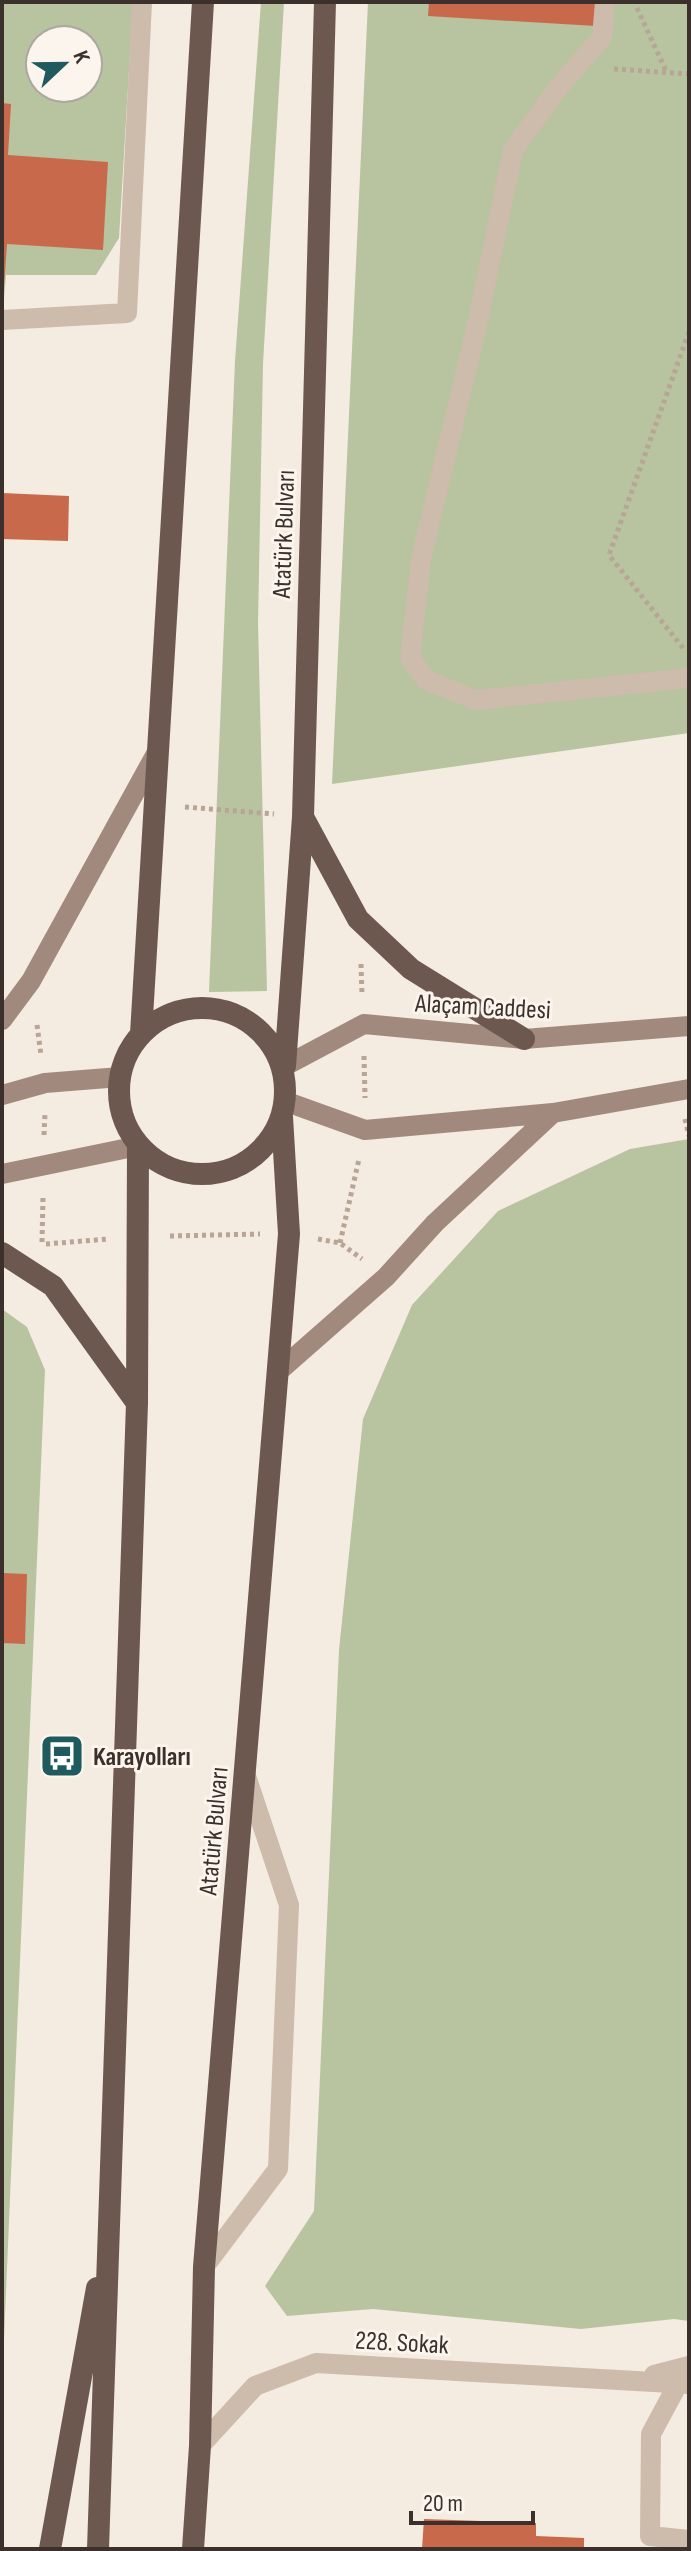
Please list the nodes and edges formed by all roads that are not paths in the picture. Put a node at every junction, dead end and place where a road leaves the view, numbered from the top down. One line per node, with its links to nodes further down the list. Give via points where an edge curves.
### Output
1 (142, 2): 5 (street, via 127,313)
2 (203, 2): 7 (highway)
3 (325, 2): 8 (highway, Atatürk Bulvarı)
4 (605, 2): 6 (street, via 602,37 513,150 421,559 410,658 426,680 476,700)
5 (2, 320)
6 (689, 678)
7 (157, 752): 9 (main road, via 31,981); 11 (highway)
8 (303, 817): 12 (highway, via 358,919 411,969); 13 (highway, Atatürk Bulvarı)
9 (2, 1020)
10 (689, 1026): 12 (main road, Alaçam Caddesi)
11 (141, 1034): 13 (highway, via 184,1009 208,1008 254,1026); 14 (highway)
12 (524, 1039): 13 (main road, Alaçam Caddesi, via 364,1024)
13 (285, 1066): 17 (highway)
14 (120, 1077): 16 (main road, via 45,1083); 19 (highway, via 125,1125)
15 (689, 1089): 18 (main road)
16 (2, 1095)
17 (284, 1110): 18 (main road, via 365,1130); 19 (highway, via 262,1149 231,1171 181,1172 157,1163); 22 (highway, Atatürk Bulvarı, via 289,1234)
18 (553, 1113): 22 (main road, via 435,1223 386,1277)
19 (138, 1146): 20 (main road); 23 (highway)
20 (2, 1174)
21 (2, 1253): 23 (highway, via 53,1286)
22 (279, 1371): 24 (highway, Atatürk Bulvarı)
23 (137, 1403): 25 (highway)
24 (246, 1776): 26 (highway, Atatürk Bulvarı); 26 (street, via 289,1905 278,2169)
25 (111, 2208): 30 (highway); 31 (highway)
26 (204, 2267): 28 (highway, Atatürk Bulvarı)
27 (686, 2377): 28 (street, 228. Sokak, via 630,2381 316,2363 255,2386); 29 (street, via 651,2434 650,2536)
28 (200, 2446): 32 (highway, Atatürk Bulvarı)
29 (689, 2540)
30 (50, 2549)
31 (98, 2549)
32 (193, 2549)

